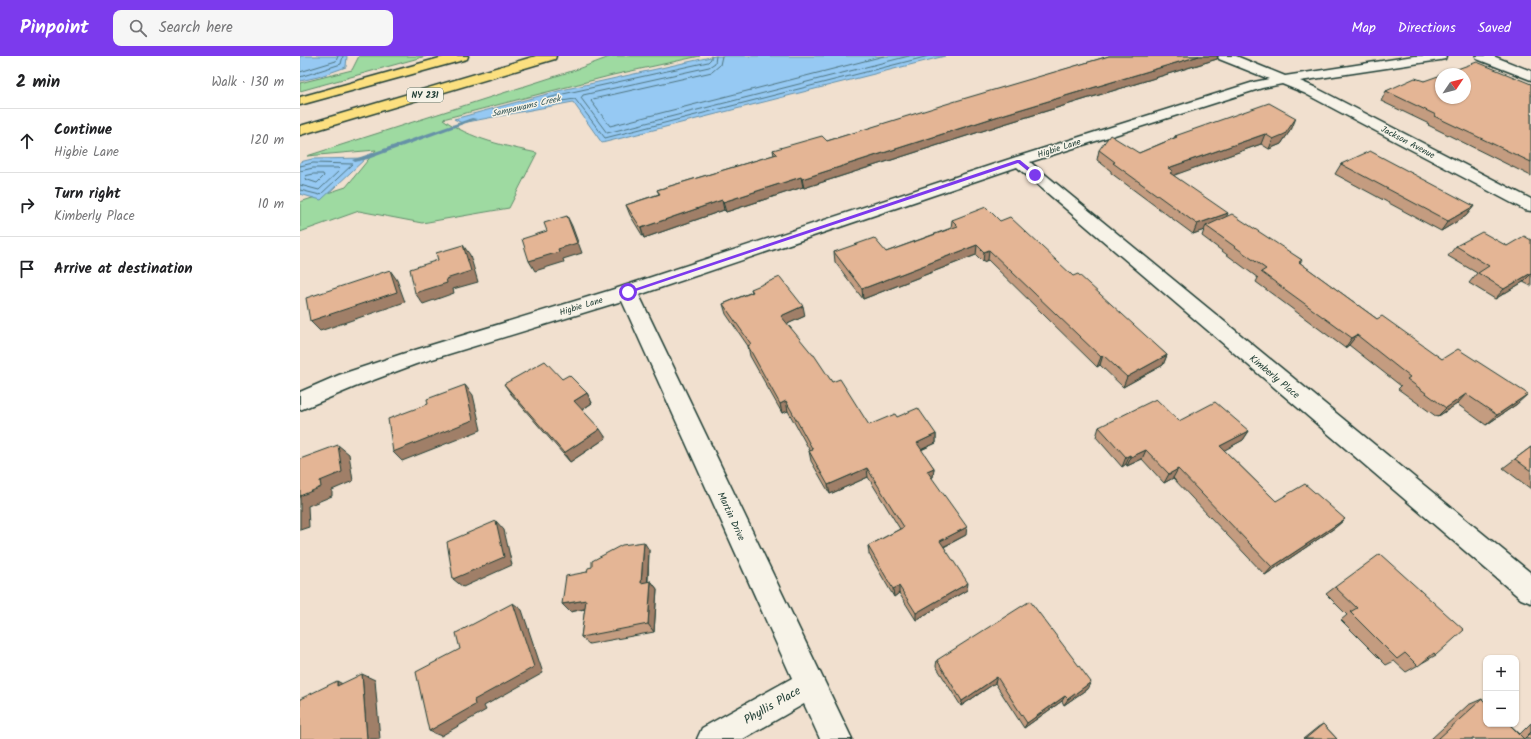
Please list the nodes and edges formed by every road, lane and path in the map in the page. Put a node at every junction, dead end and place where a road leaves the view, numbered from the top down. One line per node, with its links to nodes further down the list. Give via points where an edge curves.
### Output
1 (462, 56): 8 (main road)
2 (550, 56): 9 (main road, NY 231)
3 (1224, 56): 7 (street, Jackson Avenue)
4 (1440, 56): 7 (street, Higbie Lane)
5 (1482, 56): 6 (street)
6 (1531, 76)
7 (1283, 80): 10 (street, Higbie Lane); 11 (street, Jackson Avenue, via 1309,90)
8 (300, 101)
9 (300, 131)
10 (1018, 161): 12 (street, Higbie Lane); 14 (street, Kimberly Place)
11 (1531, 206)
12 (628, 292): 13 (street, Higbie Lane, via 409,359); 15 (street, Martin Drive)
13 (300, 401)
14 (1531, 590)
15 (810, 684): 16 (street, Phyllis Place); 17 (street, Martin Drive)
16 (713, 739)
17 (836, 739)

